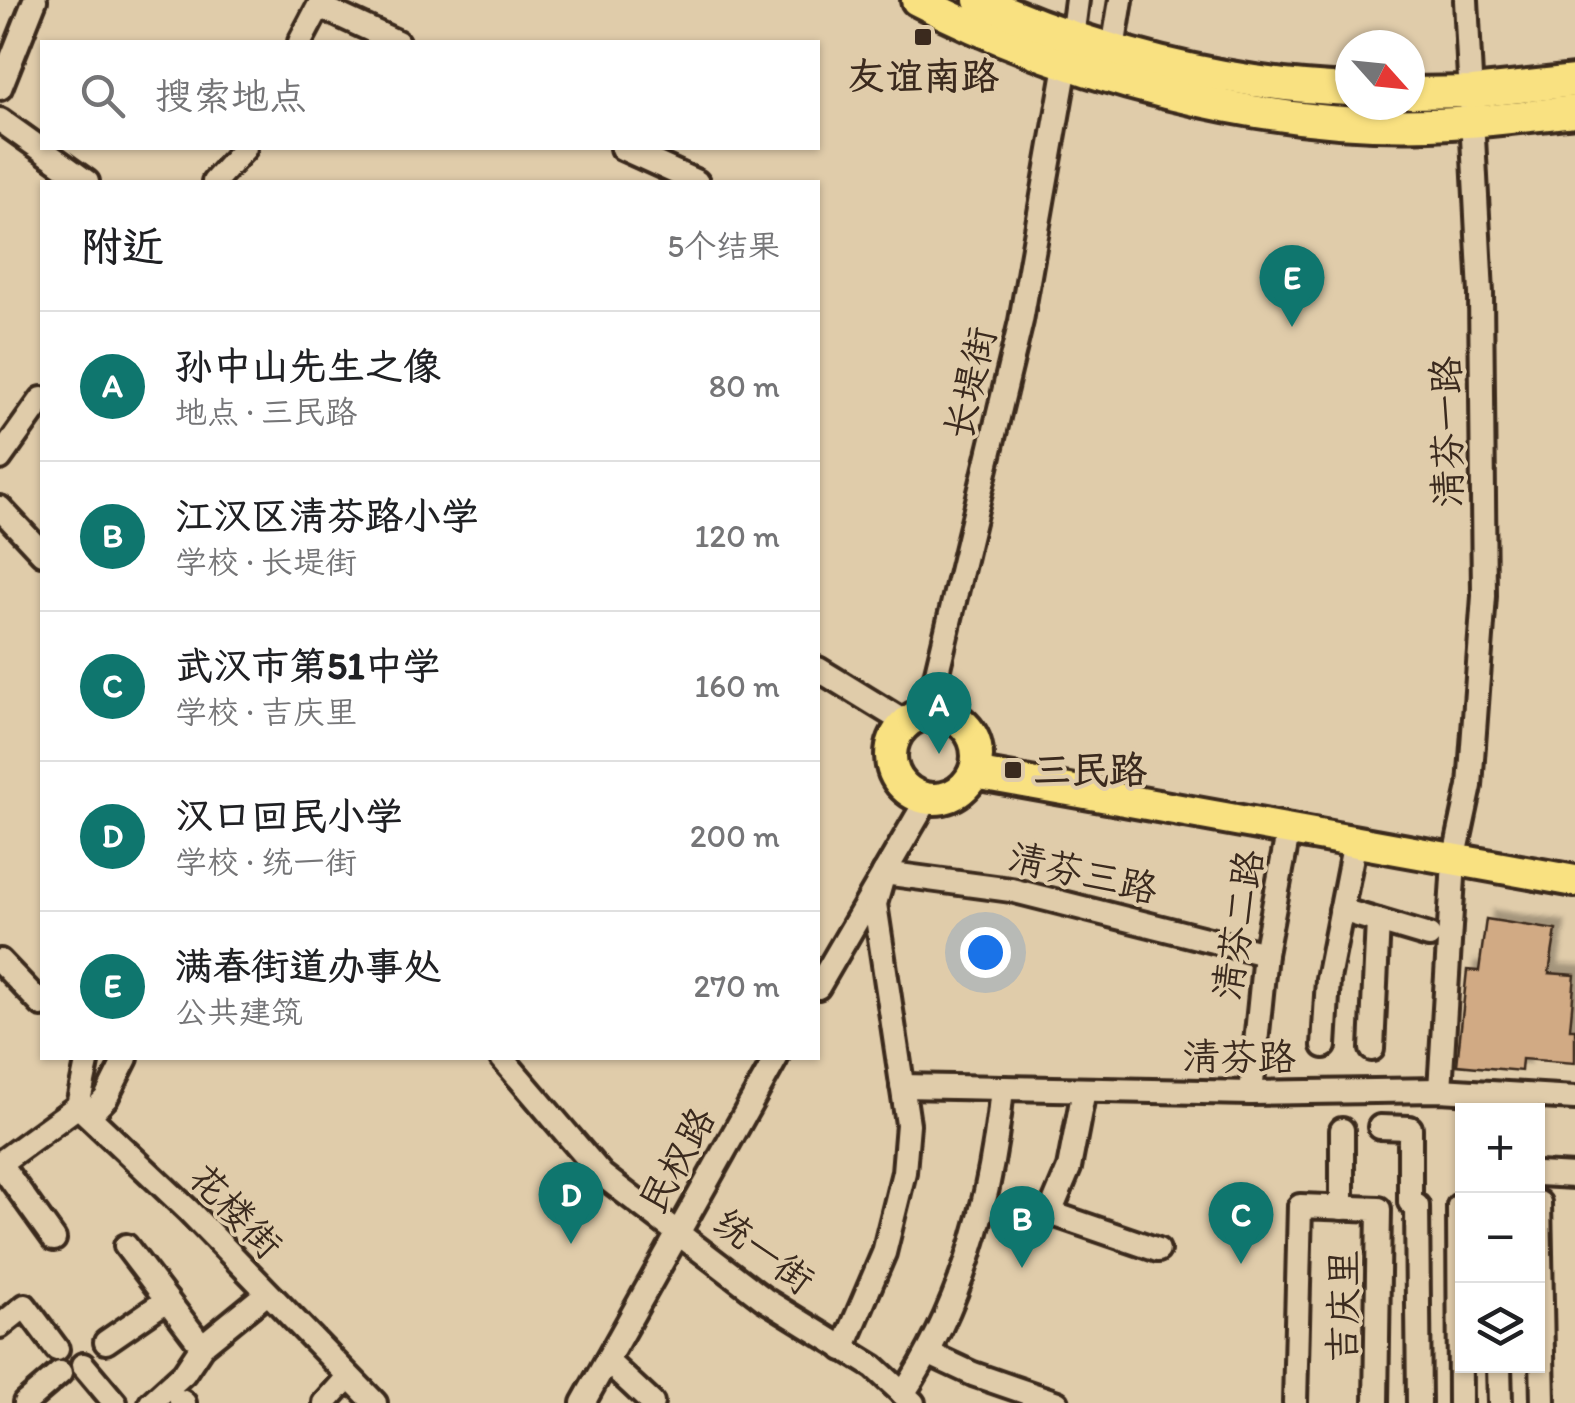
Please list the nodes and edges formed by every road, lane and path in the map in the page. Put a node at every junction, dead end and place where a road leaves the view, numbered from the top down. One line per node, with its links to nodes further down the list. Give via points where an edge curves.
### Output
1 (35, 0): 13 (street)
2 (917, 0): 11 (main road)
3 (979, 0): 11 (main road)
4 (1076, 0): 11 (street, 长堤街)
5 (1121, 0): 10 (street)
6 (1466, 0): 16 (street, 清芬一路)
7 (320, 3): 8 (street); 9 (street)
8 (301, 40)
9 (393, 40)
10 (1113, 49): 11 (main road); 14 (main road, via 1257,81)
11 (1069, 52): 16 (main road, via 1155,90 1247,108 1428,124); 31 (street, 长堤街, via 1022,321)
12 (1575, 81): 16 (main road)
13 (0, 88)
14 (1335, 89)
15 (1425, 96): 16 (main road)
16 (1474, 107): 17 (main road); 36 (street, 清芬一路, via 1484,596 1470,786)
17 (1575, 110)
18 (0, 120): 19 (street)
19 (40, 148)
20 (43, 150): 23 (street)
21 (243, 150): 24 (street)
22 (626, 150): 25 (street)
23 (85, 180)
24 (216, 180)
25 (693, 180)
26 (40, 402): 27 (street)
27 (0, 458)
28 (0, 508): 29 (street)
29 (40, 551)
30 (820, 670): 31 (street)
31 (917, 719): 32 (main road, via 942,714 967,728 975,740); 33 (main road, via 892,752 905,788)
32 (974, 772): 33 (main road, via 958,792); 34 (main road)
33 (928, 798): 37 (street)
34 (1289, 828): 35 (main road); 42 (street, 清芬二路)
35 (1355, 841): 36 (main road); 39 (street)
36 (1454, 861): 38 (main road); 55 (street, 清芬一路)
37 (884, 873): 42 (street, 清芬三路, via 1011,890); 44 (street); 52 (street, via 875,904)
38 (1575, 882)
39 (1342, 910): 40 (street); 46 (street)
40 (1378, 921): 41 (street); 47 (street)
41 (1429, 936)
42 (1265, 954): 56 (street, 清芬二路)
43 (0, 961): 45 (street)
44 (820, 984)
45 (40, 1003)
46 (1324, 1046)
47 (1372, 1049)
48 (88, 1060): 59 (street)
49 (125, 1060): 59 (street, via 106,1098)
50 (504, 1060): 66 (street, 统一街, via 591,1164)
51 (775, 1060): 66 (street, 民权路)
52 (902, 1086): 53 (street, 清芬路); 77 (street, via 908,1124 904,1172 884,1253)
53 (1002, 1088): 54 (street, 清芬路); 78 (street, via 998,1137 969,1264)
54 (1084, 1090): 56 (street, 清芬路); 69 (street, via 1069,1168 1050,1213)
55 (1440, 1090): 56 (street, 清芬路); 58 (street, 清芬路)
56 (1251, 1093)
57 (1575, 1098): 58 (street, 清芬路)
58 (1491, 1102)
59 (83, 1111): 62 (street); 72 (street, 花楼街)
60 (1380, 1127): 94 (street, via 1410,1128)
61 (1342, 1130): 65 (street)
62 (0, 1164): 67 (street)
63 (1545, 1174): 64 (street)
64 (1575, 1176)
65 (1342, 1208): 92 (street, via 1300,1206); 93 (street, 吉庆里, via 1379,1210)
66 (678, 1230): 77 (street, 统一街); 79 (street, 民权路)
67 (54, 1239)
68 (126, 1246): 73 (street)
69 (1158, 1250)
70 (1459, 1283): 95 (street)
71 (1541, 1283): 97 (street)
72 (267, 1293): 76 (street); 82 (street, 花楼街)
73 (167, 1300): 75 (street); 76 (street)
74 (1, 1324): 85 (street, via 25,1306 58,1361)
75 (106, 1342)
76 (202, 1346): 84 (street)
77 (842, 1350): 83 (street, 统一街, via 874,1367)
78 (930, 1354): 83 (street); 91 (street)
79 (606, 1361): 89 (street, 民权路); 90 (street)
80 (83, 1365): 86 (street)
81 (1499, 1373): 96 (street)
82 (348, 1377): 87 (street); 88 (street, 花楼街)
83 (908, 1398)
84 (153, 1402)
85 (25, 1403)
86 (115, 1403)
87 (325, 1403)
88 (376, 1403)
89 (584, 1403)
90 (652, 1403)
91 (1057, 1403)
92 (1295, 1403)
93 (1376, 1403)
94 (1419, 1403)
95 (1460, 1403)
96 (1500, 1403)
97 (1543, 1403)

